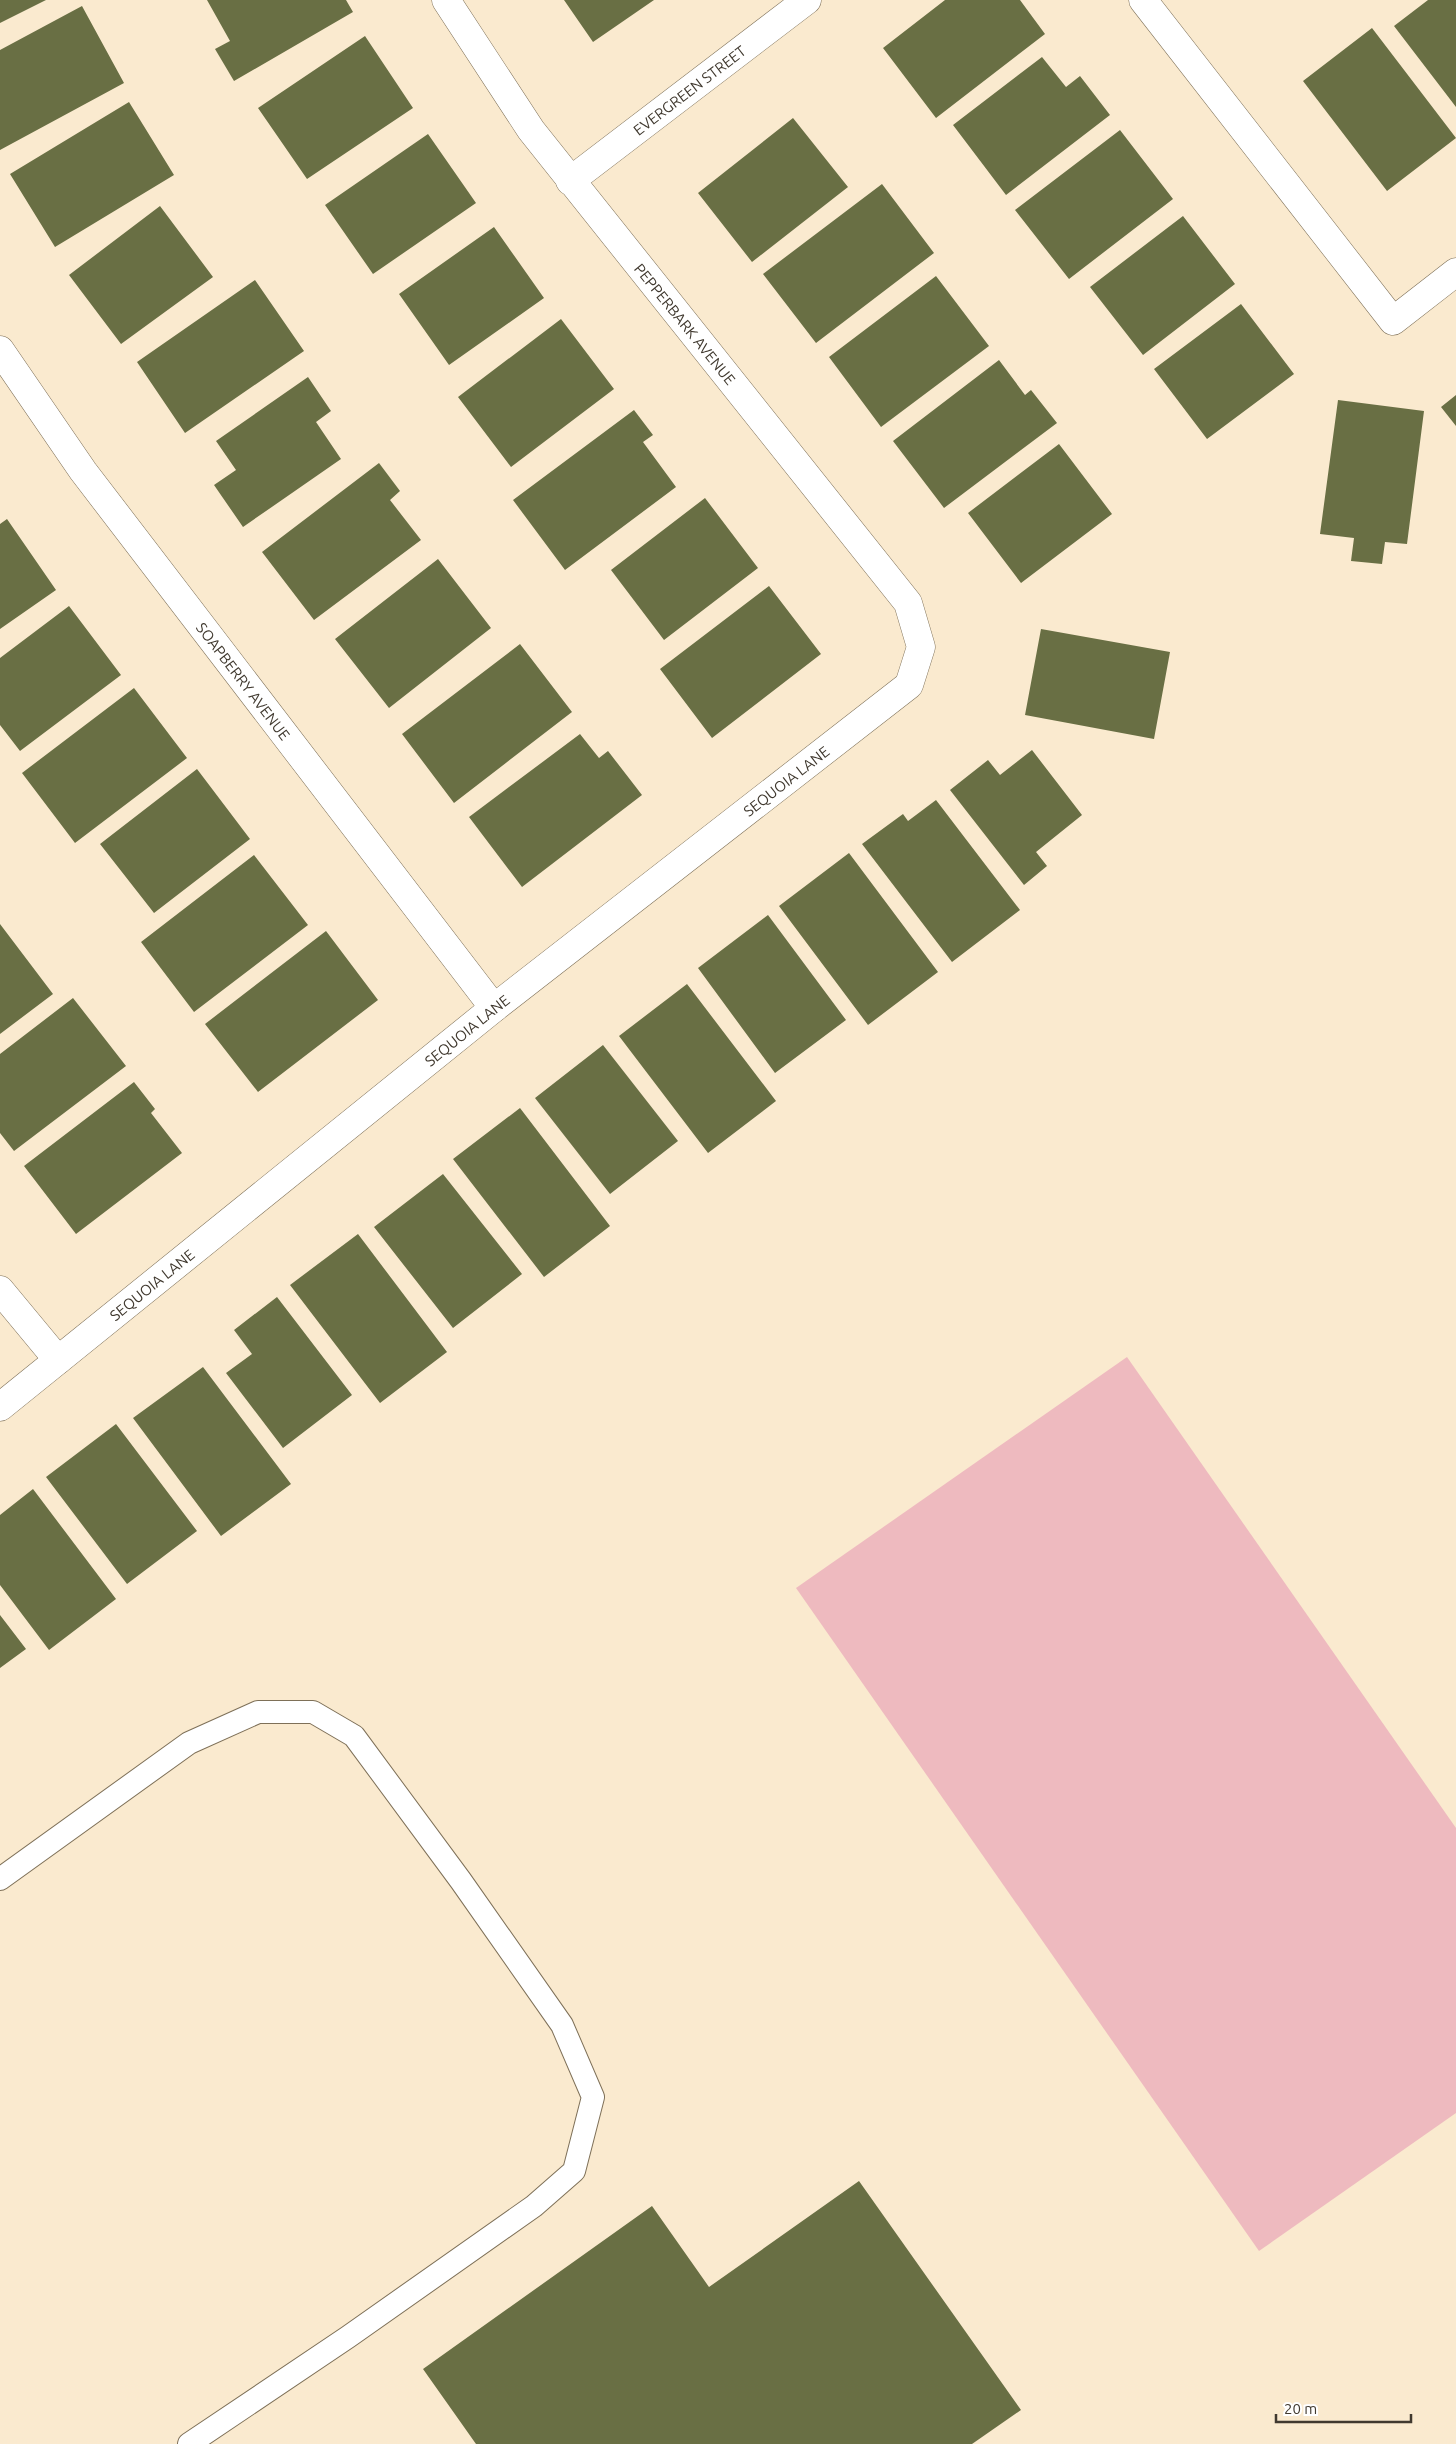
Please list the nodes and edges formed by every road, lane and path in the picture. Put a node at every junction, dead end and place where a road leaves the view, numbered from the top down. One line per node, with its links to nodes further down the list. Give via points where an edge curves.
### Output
1 (446, 0): 4 (street, PEPPERBARK AVENUE, via 531,130)
2 (807, 0): 4 (street, EVERGREEN STREET)
3 (1143, 0): 5 (street, via 1393,321)
4 (570, 181): 7 (street, PEPPERBARK AVENUE, via 908,603)
5 (1456, 272)
6 (0, 350): 8 (street, SOAPBERRY AVENUE, via 83,471)
7 (921, 648): 8 (street, SEQUOIA LANE, via 908,685)
8 (494, 1008): 10 (street, SEQUOIA LANE)
9 (0, 1290): 10 (street)
10 (58, 1360): 11 (street, SEQUOIA LANE)
11 (0, 1407)
12 (0, 1879): 13 (lane, via 188,1743 258,1712 313,1712 354,1736 461,1881 562,2025 593,2097 574,2171 540,2200 348,2337)
13 (189, 2444)

